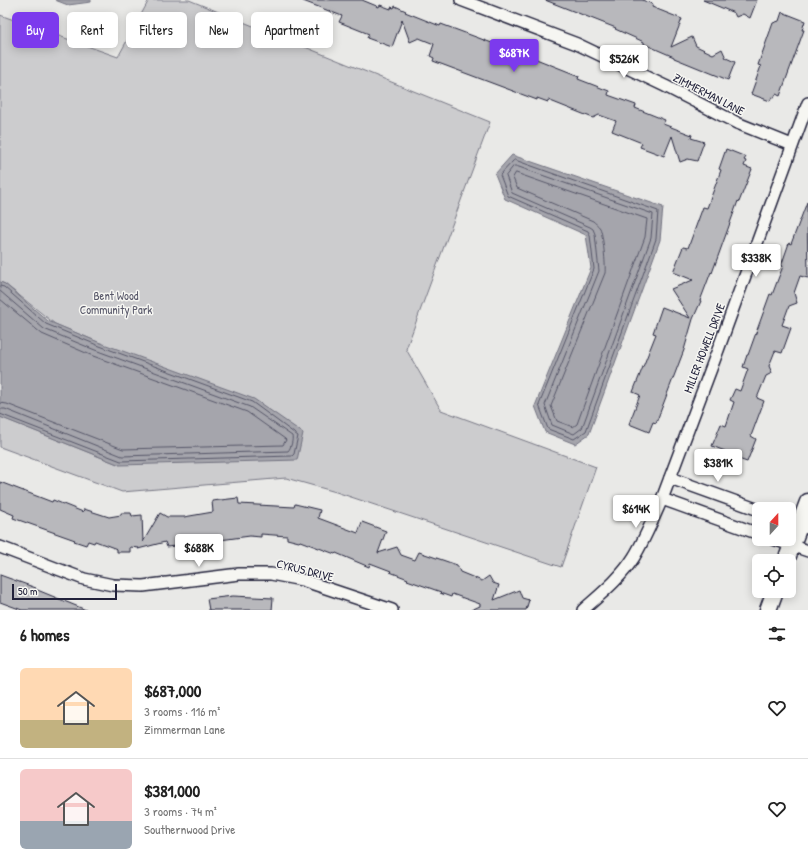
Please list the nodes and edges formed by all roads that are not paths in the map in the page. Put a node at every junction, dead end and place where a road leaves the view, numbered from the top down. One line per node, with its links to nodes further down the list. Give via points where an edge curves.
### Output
1 (461, 0): 3 (street, ZIMMERMAN LANE, via 577,44 737,124)
2 (808, 103): 3 (street, MILLER HOWELL DRIVE)
3 (792, 145): 4 (street, MILLER HOWELL DRIVE)
4 (670, 478): 5 (street, MILLER HOWELL DRIVE); 7 (street)
5 (662, 499): 9 (street); 16 (street, MILLER HOWELL DRIVE, via 634,558 607,589)
6 (808, 502): 8 (main road)
7 (752, 507)
8 (799, 524): 13 (main road)
9 (752, 531)
10 (780, 546): 13 (street)
11 (0, 548): 15 (street, CYRUS DRIVE, via 84,579 113,585 143,586 239,574 271,574 302,580)
12 (808, 552): 13 (street)
13 (789, 554)
14 (772, 598): 17 (main road)
15 (392, 610)
16 (583, 610)
17 (768, 610)

